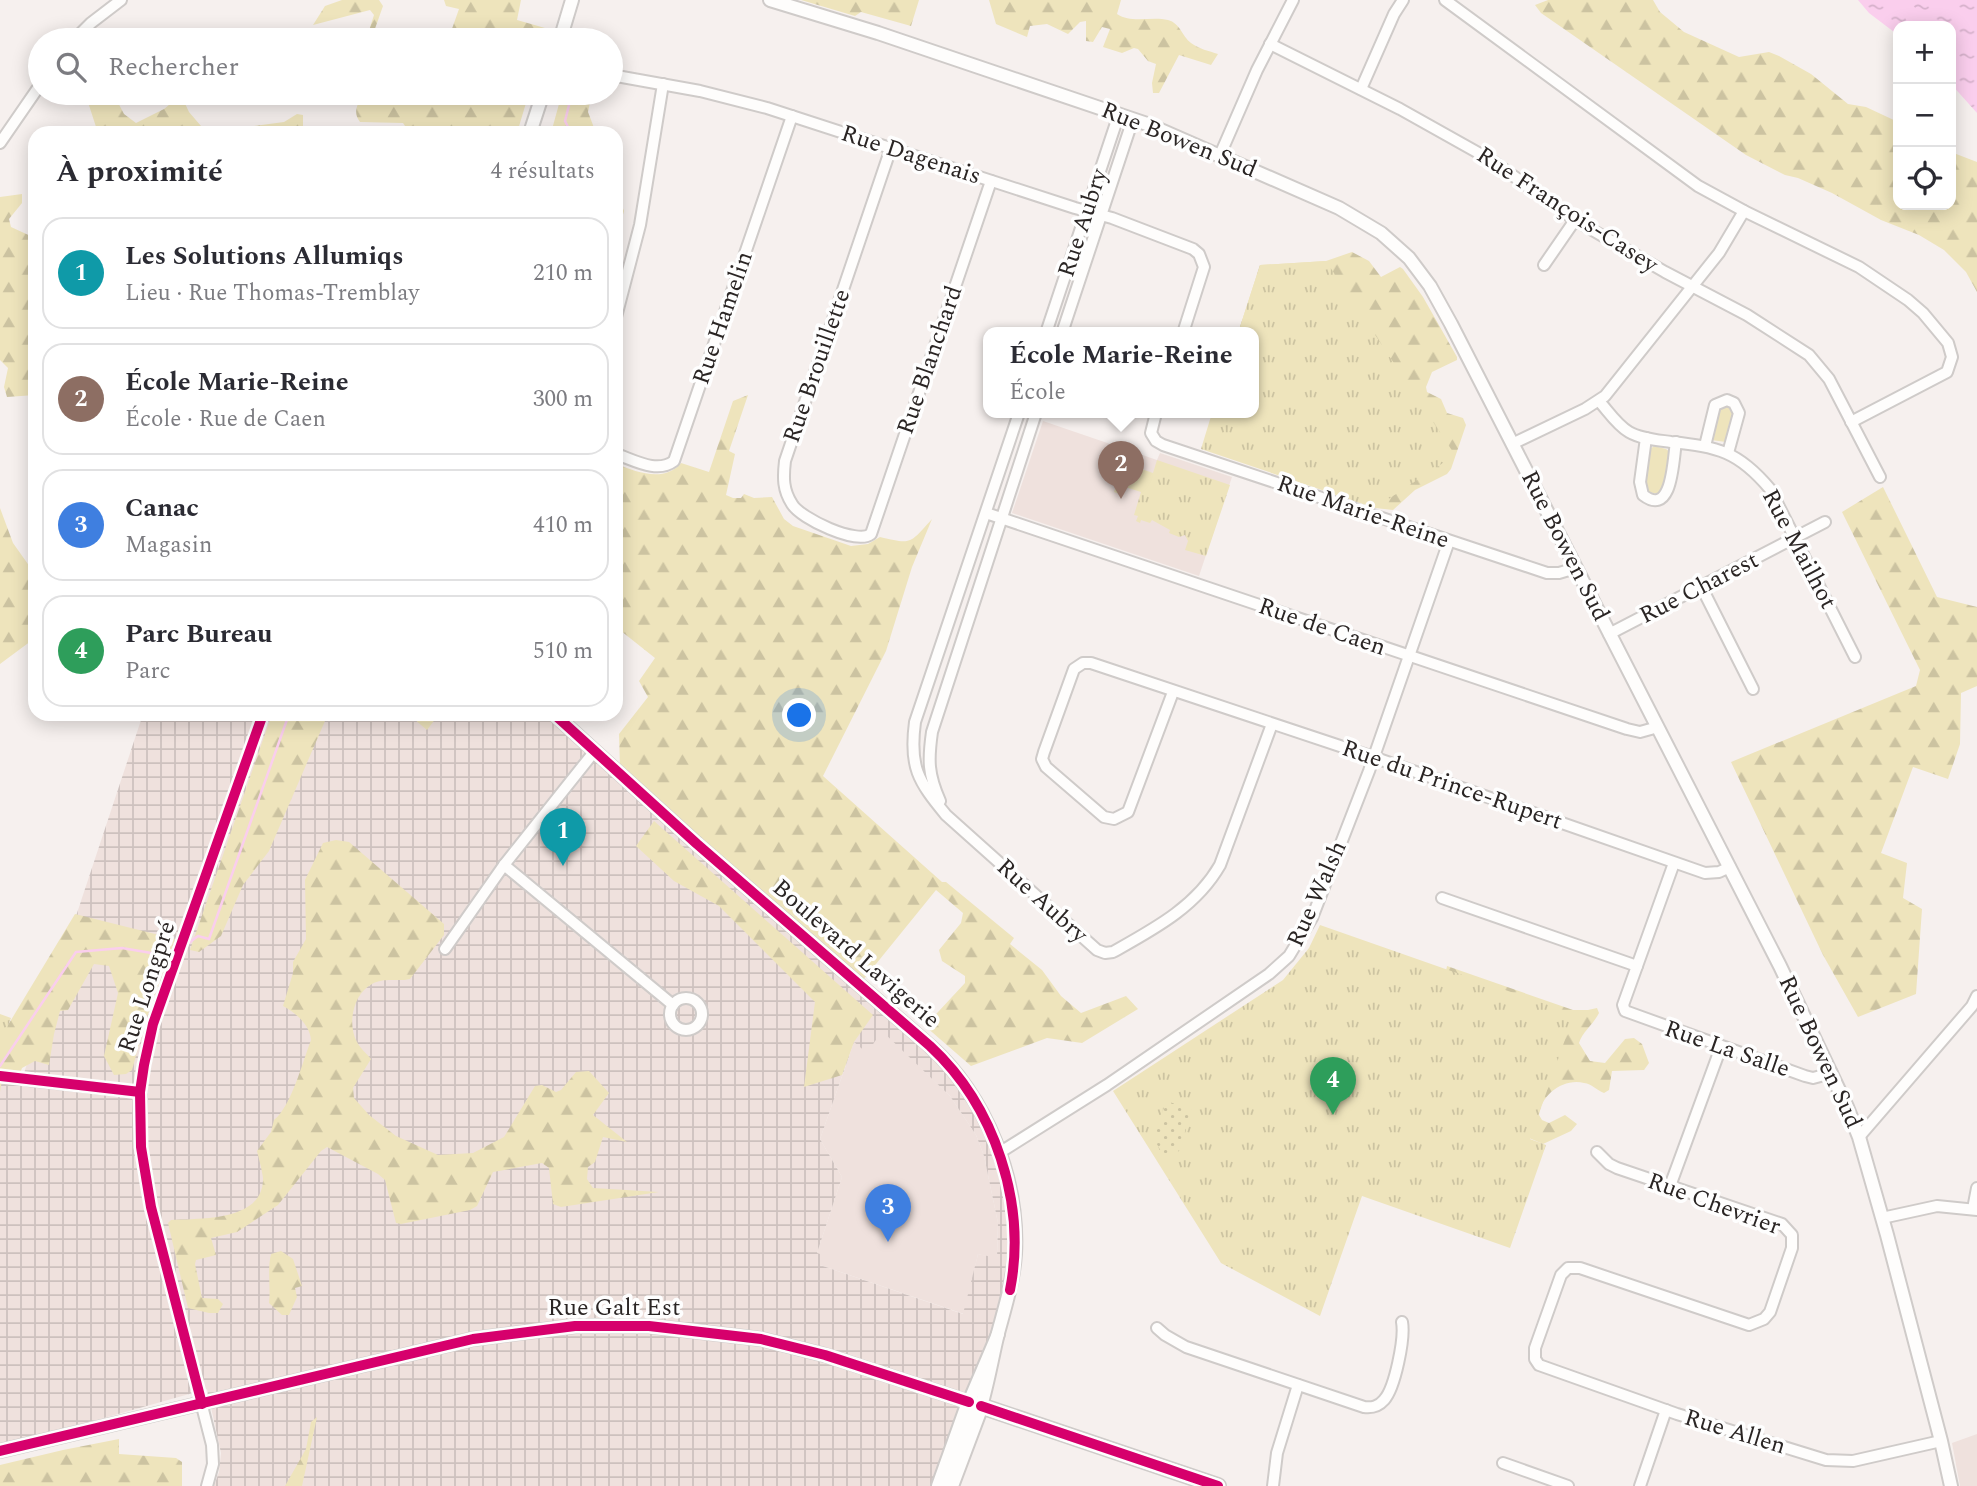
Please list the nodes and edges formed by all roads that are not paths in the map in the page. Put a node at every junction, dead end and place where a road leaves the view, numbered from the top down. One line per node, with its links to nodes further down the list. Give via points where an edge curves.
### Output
1 (121, 0): 7 (street)
2 (572, 0): 8 (street)
3 (770, 0): 15 (street, Rue Bowen Sud)
4 (1293, 0): 9 (street)
5 (1403, 0): 12 (street)
6 (1445, 0): 23 (street, via 1683,176)
7 (87, 28)
8 (564, 28)
9 (1270, 44): 12 (street, Rue François-Casey); 21 (street)
10 (623, 77): 11 (street, Rue Dagenais)
11 (663, 84): 16 (street, Rue Dagenais); 29 (street, via 640,225)
12 (1361, 89): 26 (street, Rue François-Casey, via 1491,160)
13 (28, 102): 19 (street)
14 (539, 105): 18 (street)
15 (1119, 114): 17 (street, Rue Bowen Sud); 24 (street, Rue Aubry)
16 (792, 116): 20 (street, Rue Dagenais); 43 (street, Rue Hamelin, via 674,461 652,466)
17 (1133, 119): 21 (street, Rue Bowen Sud); 25 (street, Rue Aubry)
18 (532, 126)
19 (0, 143)
20 (891, 148): 22 (street, Rue Dagenais); 48 (street, Rue Brouillette, via 785,461 783,485 799,513 814,523)
21 (1220, 155): 40 (street, Rue Bowen Sud, via 1354,216 1397,246 1437,298)
22 (991, 181): 24 (street, Rue Dagenais); 48 (street, Rue Blanchard)
23 (1744, 211): 28 (street, via 1724,246); 37 (street, via 1877,278 1923,313 1948,342 1952,357 1947,372)
24 (1087, 212): 25 (street, Rue Dagenais); 30 (street, Rue Aubry)
25 (1100, 215): 31 (street, Rue Aubry); 32 (street, Rue Dagenais, via 1193,249 1203,259)
26 (1575, 220): 27 (street); 28 (street, Rue François-Casey)
27 (1544, 265)
28 (1692, 286): 33 (street); 37 (street, Rue François-Casey, via 1809,355 1829,379)
29 (623, 290)
30 (1048, 327)
31 (1064, 327)
32 (1185, 327)
33 (1599, 401): 38 (street, Rue Mailhot, via 1623,428); 40 (street)
34 (1017, 418): 45 (street, Rue Aubry)
35 (1034, 418): 46 (street, Rue Aubry)
36 (1154, 418): 50 (street, Rue Marie-Reine, via 1153,438 1170,447)
37 (1851, 422): 44 (street, Rue François-Casey)
38 (1646, 438): 39 (street, Rue Mailhot); 39 (street, via 1639,487 1654,500 1668,491)
39 (1676, 443): 41 (street, Rue Mailhot)
40 (1512, 444): 51 (street, Rue Bowen Sud)
41 (1705, 446): 42 (street, Rue Mailhot); 42 (street, via 1715,405 1727,400 1739,413)
42 (1728, 453): 49 (street, Rue Mailhot, via 1751,468 1770,489)
43 (623, 456)
44 (1880, 477)
45 (986, 513): 46 (street, Rue de Caen); 64 (street, Rue Aubry, via 915,722 913,763 926,791)
46 (1002, 518): 54 (street, Rue de Caen); 64 (street, Rue Aubry, via 932,732 931,780)
47 (1825, 522): 49 (street, Rue Charest)
48 (867, 537)
49 (1795, 538): 52 (street, Rue Charest); 55 (street, Rue Mailhot)
50 (1449, 541): 51 (street, Rue Marie-Reine, via 1547,573); 54 (street, Rue Walsh)
51 (1576, 568): 53 (street, Rue Bowen Sud)
52 (1701, 586): 53 (street, Rue Charest); 56 (street)
53 (1609, 634): 61 (street, Rue Bowen Sud)
54 (1409, 656): 61 (street, Rue de Caen, via 1627,729 1640,732); 63 (street, Rue Walsh)
55 (1856, 657)
56 (1753, 689)
57 (1173, 692): 57 (street, Rue du Prince-Rupert, via 1083,663 1074,669 1063,699 1042,759 1045,767 1104,817 1121,817 1128,812); 60 (street, Rue du Prince-Rupert)
58 (261, 721): 76 (street, Rue Longpré, via 153,1024)
59 (561, 721): 62 (street, Boulevard Lavigerie)
60 (1272, 724): 63 (street, Rue du Prince-Rupert); 64 (street, Rue Aubry, via 1210,882 1160,926 1113,952 1097,950)
61 (1658, 727): 67 (street, Rue Bowen Sud)
62 (594, 752): 66 (street); 79 (street, Boulevard Lavigerie, via 946,1061 980,1111)
63 (1373, 757): 65 (street, Rue du Prince-Rupert); 79 (street, Rue Walsh, via 1312,918 1289,956 1107,1085)
64 (946, 815)
65 (1674, 863): 67 (street, Rue du Prince-Rupert, via 1712,874); 70 (street)
66 (504, 865): 69 (street); 72 (street)
67 (1730, 867): 74 (street, Rue Bowen Sud)
68 (1442, 898): 70 (street)
69 (445, 949)
70 (1637, 966): 73 (street, Rue La Salle, via 1625,1011)
71 (1977, 996): 77 (street)
72 (673, 1004)
73 (1721, 1047): 74 (street, Rue La Salle, via 1805,1076); 80 (street)
74 (1832, 1073): 77 (street, Rue Bowen Sud)
75 (28, 1080): 76 (street)
76 (140, 1092): 88 (street, Rue Longpré, via 141,1147 151,1207)
77 (1859, 1137): 83 (street, Rue Bowen Sud)
78 (1597, 1152): 80 (street, Rue Chevrier, via 1617,1168)
79 (999, 1153): 89 (street, Boulevard Lavigerie, via 1010,1197 1015,1252 1012,1281)
80 (1670, 1186): 86 (street, Rue Chevrier, via 1788,1228 1794,1241 1765,1319 1749,1325 1580,1268 1568,1268 1561,1275)
81 (1977, 1188): 82 (street)
82 (1975, 1210): 83 (street, via 1937,1206)
83 (1882, 1218): 91 (street, Rue Bowen Sud)
84 (1402, 1322): 87 (street, via 1404,1339 1392,1382 1387,1397 1377,1406 1364,1407)
85 (1157, 1328): 87 (street, via 1186,1347)
86 (1535, 1359): 90 (street, Rue Allen, via 1545,1368)
87 (1298, 1385): 98 (street, via 1277,1453)
88 (202, 1404): 89 (street, Rue Galt Est, via 474,1339 599,1325 761,1339); 92 (street, Rue Galt Est); 94 (street, Rue Longpré, via 214,1455)
89 (975, 1404): 95 (main road, Boulevard Lavigerie); 96 (main road, Boulevard Lavigerie); 97 (main road, Rue Galt Est)
90 (1666, 1410): 91 (street, Rue Allen, via 1826,1461 1841,1462); 100 (street)
91 (1941, 1441): 101 (street, Rue Bowen Sud)
92 (0, 1451)
93 (1503, 1463): 99 (street)
94 (207, 1486)
95 (939, 1486)
96 (951, 1486)
97 (1219, 1486)
98 (1273, 1486)
99 (1568, 1486)
100 (1640, 1486)
101 (1951, 1486)

